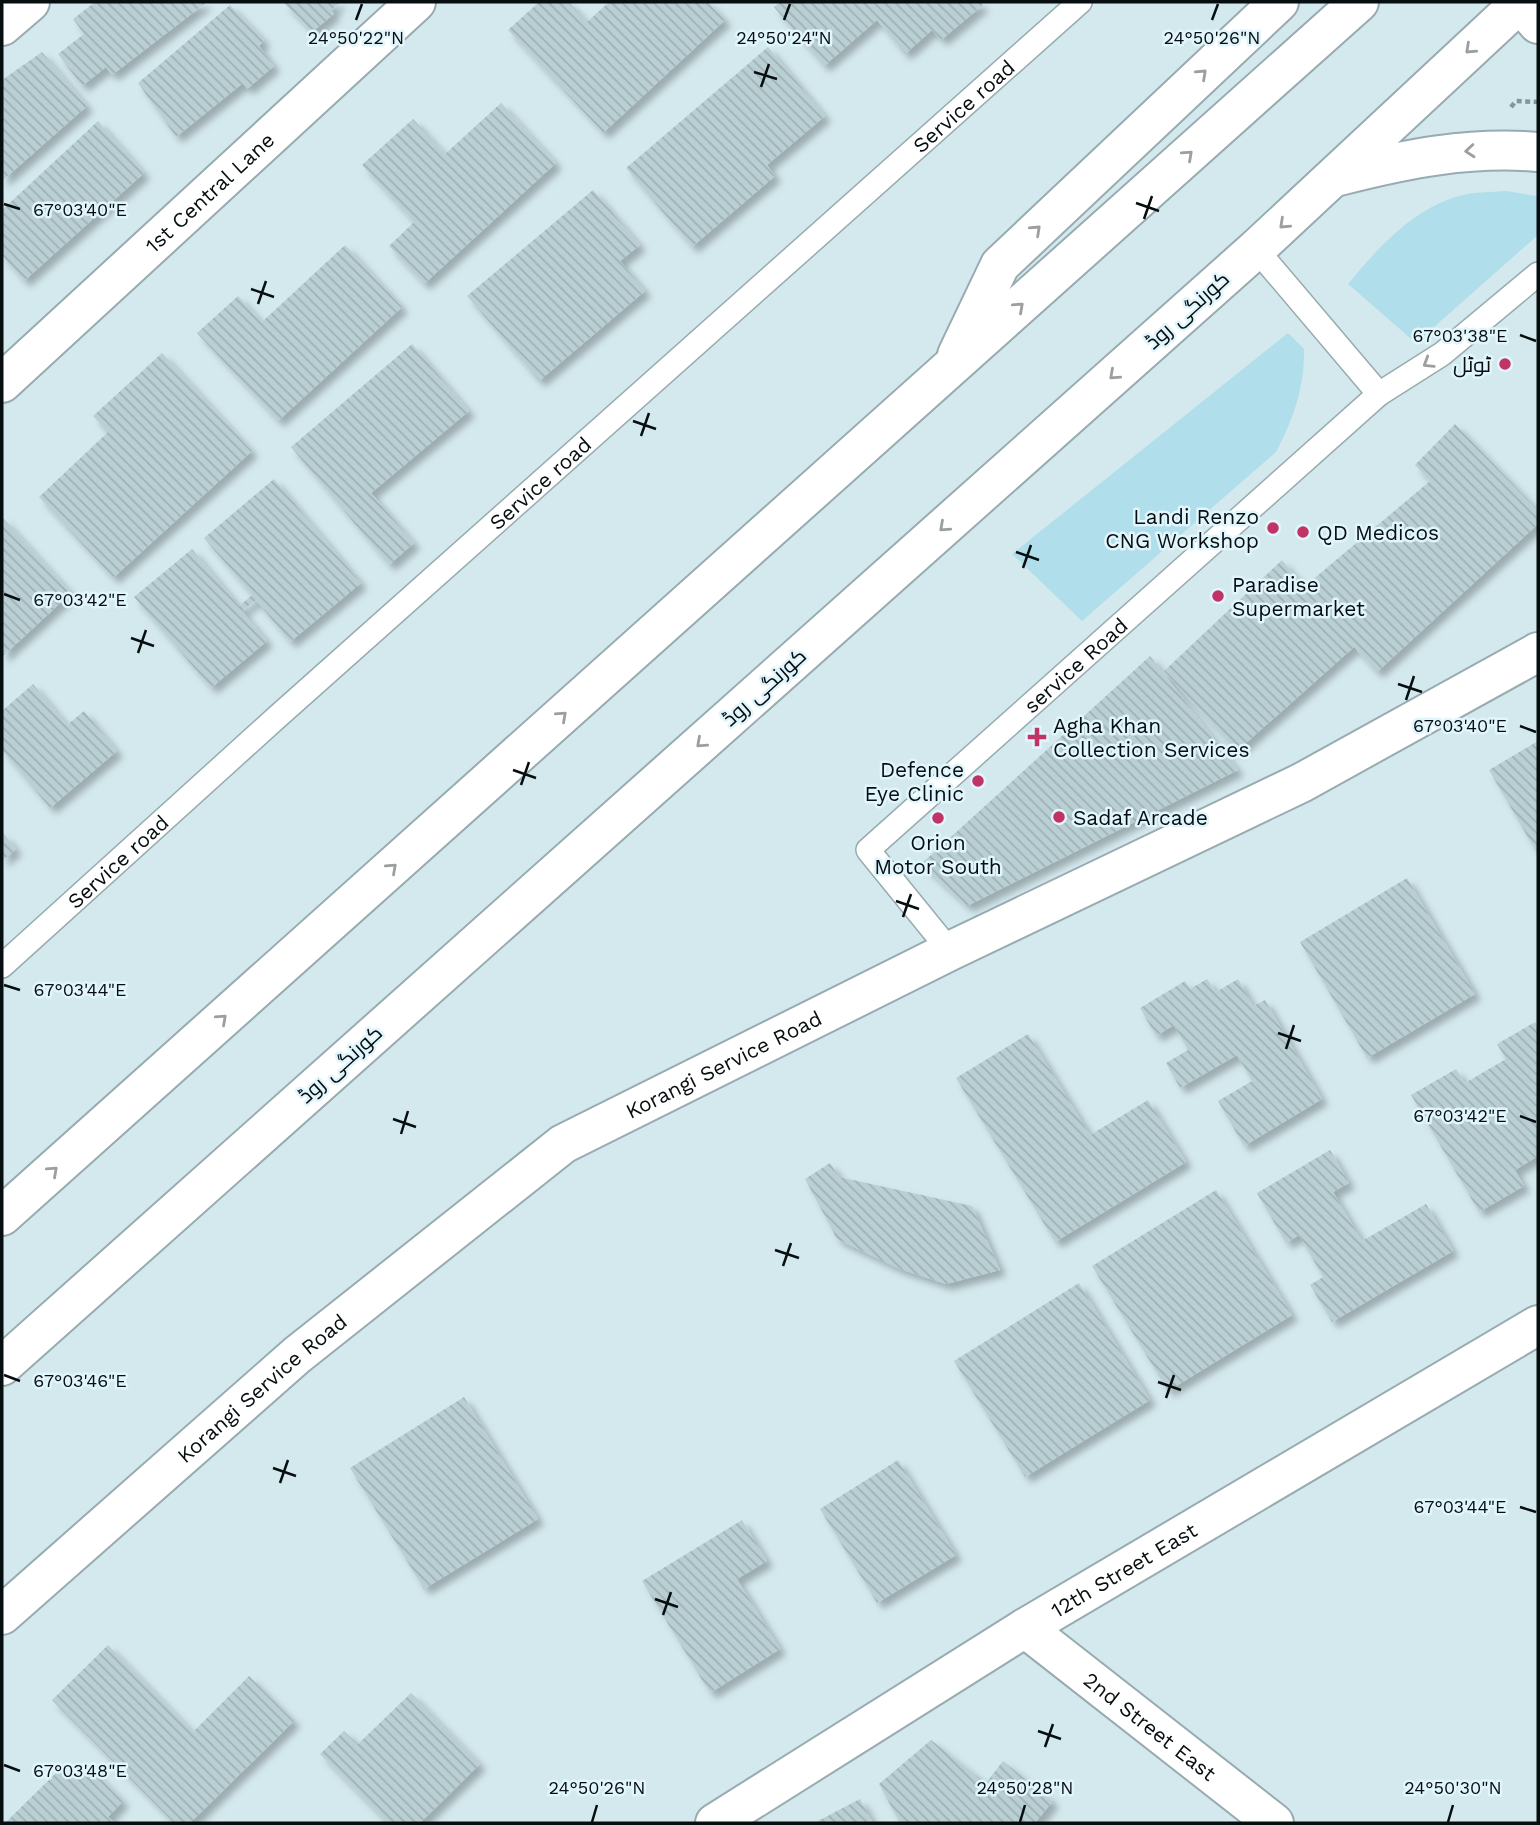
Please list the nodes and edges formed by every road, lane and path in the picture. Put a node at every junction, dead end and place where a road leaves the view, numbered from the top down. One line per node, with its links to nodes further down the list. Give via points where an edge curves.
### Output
1 (30, 2): 7 (main road)
2 (416, 2): 15 (main road, 1st Central Lane)
3 (1080, 2): 19 (lane, Service road)
4 (1279, 2): 14 (main road, one-way to 4, via 1000,265)
5 (1359, 2): 14 (main road, one-way to 5)
6 (1525, 8): 11 (main road, کورنگی روڈ, one-way to 11)
7 (2, 26)
8 (1516, 101): 9 (path)
9 (1538, 102)
10 (1538, 152): 11 (main road, one-way to 11, via 1473,150 1399,160)
11 (1334, 177): 12 (main road, کورنگی روڈ, one-way to 12)
12 (1256, 249): 16 (lane); 22 (main road, کورنگی روڈ, one-way to 22)
13 (1538, 274): 16 (lane, one-way to 16, via 1442,354)
14 (950, 369): 20 (main road, one-way to 14)
15 (2, 383)
16 (1379, 394): 18 (lane, service Road, via 868,850)
17 (1538, 652): 18 (main road, Korangi Service Road, via 1301,783)
18 (950, 951): 23 (main road, Korangi Service Road, via 563,1144 297,1355)
19 (2, 966)
20 (2, 1216)
21 (1538, 1325): 24 (main road, 12th Street East)
22 (2, 1366)
23 (2, 1615)
24 (1025, 1628): 25 (main road, 12th Street East); 26 (main road, 2nd Street East)
25 (715, 1823)
26 (1274, 1823)

